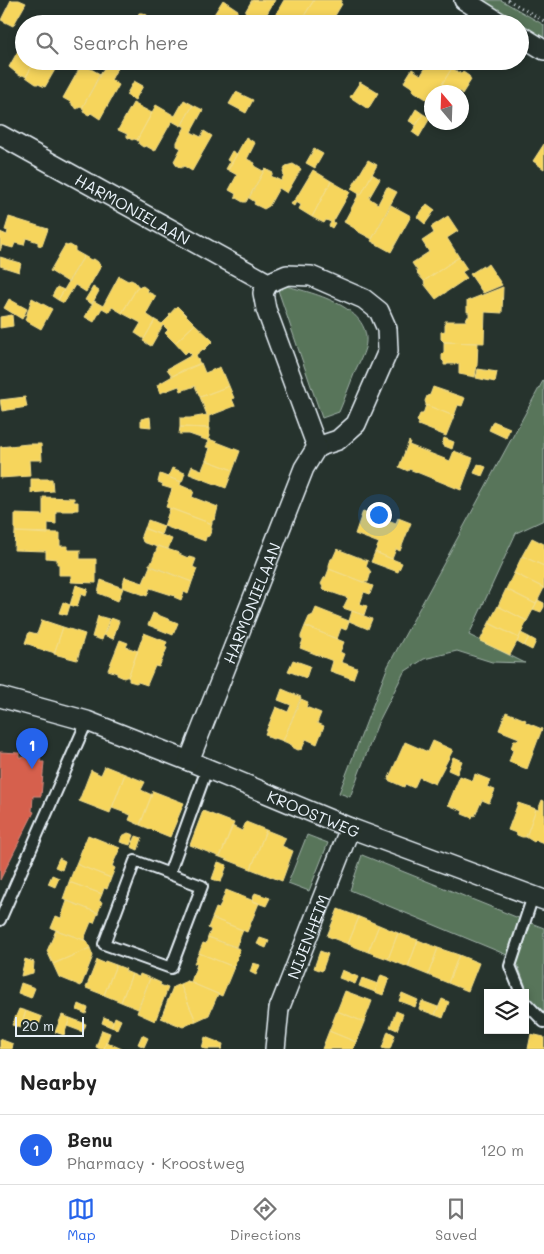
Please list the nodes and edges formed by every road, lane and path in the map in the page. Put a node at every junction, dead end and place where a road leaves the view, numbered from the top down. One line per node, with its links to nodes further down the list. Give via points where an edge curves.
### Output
1 (464, 0): 3 (street)
2 (508, 0): 4 (path)
3 (488, 15)
4 (544, 22)
5 (529, 41): 6 (street)
6 (544, 50)
7 (0, 135): 8 (street, HARMONIELAAN)
8 (268, 283): 9 (street, via 264,293 266,309); 9 (street, via 287,275 310,276 364,299 379,311 387,329 388,351 356,424 338,440)
9 (317, 447): 12 (street, HARMONIELAAN, via 304,468)
10 (0, 697): 11 (street, KROOSTWEG)
11 (87, 721): 12 (street, KROOSTWEG); 17 (lane)
12 (188, 761): 13 (street, KROOSTWEG)
13 (207, 769): 14 (street, KROOSTWEG); 15 (lane)
14 (350, 828): 16 (street, KROOSTWEG); 21 (street, NIJENHEIM, via 279,1009)
15 (169, 874): 15 (lane, via 135,861 104,944 171,968 202,886)
16 (539, 898): 18 (lane, via 510,966)
17 (0, 920)
18 (519, 989)
19 (529, 1006): 20 (lane)
20 (544, 1022)
21 (275, 1049)

